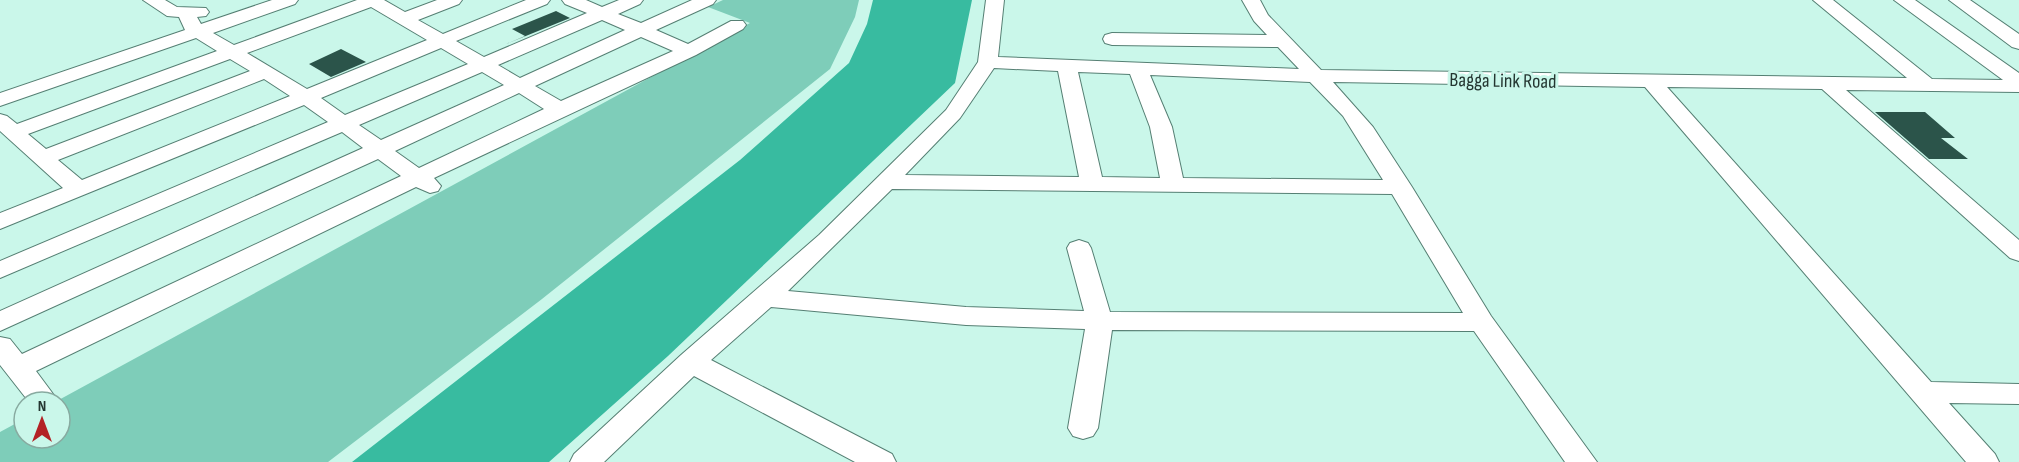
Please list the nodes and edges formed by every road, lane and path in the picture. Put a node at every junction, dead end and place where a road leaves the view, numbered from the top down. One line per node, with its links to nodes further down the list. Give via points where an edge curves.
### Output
1 (152, 0): 18 (street)
2 (249, 0): 15 (street)
3 (289, 0): 18 (street)
4 (372, 0): 17 (street); 26 (street)
5 (453, 0): 17 (street)
6 (540, 0): 22 (street)
7 (571, 0): 16 (street)
8 (634, 0): 16 (street)
9 (707, 0): 20 (street)
10 (995, 0): 27 (street)
11 (1251, 0): 23 (street, via 1260,17)
12 (1822, 0): 37 (street)
13 (1903, 0): 35 (street)
14 (1958, 0): 24 (street)
15 (234, 2): 18 (street)
16 (601, 14): 20 (street); 28 (street)
17 (403, 19): 22 (street)
18 (192, 22): 26 (street); 39 (street)
19 (737, 25): 25 (street)
20 (639, 31): 25 (street); 36 (street)
21 (1112, 39): 23 (street)
22 (440, 41): 28 (street); 38 (street)
23 (1284, 41): 32 (street)
24 (2019, 43)
25 (689, 51): 40 (street)
26 (229, 52): 31 (street); 42 (street)
27 (988, 62): 29 (street, Bagga Link Road); 45 (street, via 953,114)
28 (481, 65): 36 (street); 41 (street)
29 (1067, 66): 30 (street, Bagga Link Road); 47 (street)
30 (1138, 70): 32 (street, Bagga Link Road); 48 (street, via 1161,127)
31 (265, 72): 38 (street); 44 (street)
32 (1315, 76): 33 (street, Bagga Link Road); 49 (street, via 1355,119)
33 (1652, 82): 34 (street, Bagga Link Road); 63 (street)
34 (1828, 84): 37 (street, Bagga Link Road); 53 (street)
35 (2019, 84): 37 (street, Bagga Link Road)
36 (518, 85): 40 (street); 43 (street)
37 (1927, 85)
38 (305, 96): 41 (street); 50 (street)
39 (0, 100)
40 (560, 110): 46 (street)
41 (344, 124): 43 (street); 54 (street)
42 (7, 126): 44 (street)
43 (381, 149): 46 (street); 57 (street)
44 (42, 158): 50 (street)
45 (885, 182): 47 (street); 55 (street)
46 (426, 183): 61 (street)
47 (1092, 184): 48 (street)
48 (1173, 185): 49 (street)
49 (1401, 188): 58 (street)
50 (78, 189): 51 (street)
51 (0, 222)
52 (1078, 248): 56 (street)
53 (2019, 253)
54 (0, 270)
55 (765, 298): 56 (street, via 966,316); 60 (street)
56 (1099, 321): 58 (street); 65 (street)
57 (0, 322)
58 (1482, 322): 68 (street)
59 (0, 346): 61 (street)
60 (691, 362): 66 (street); 67 (street)
61 (17, 368): 62 (street)
62 (35, 390)
63 (1923, 392): 64 (street); 69 (street)
64 (2019, 394)
65 (1083, 428)
66 (585, 462)
67 (881, 462)
68 (1582, 462)
69 (1984, 462)

